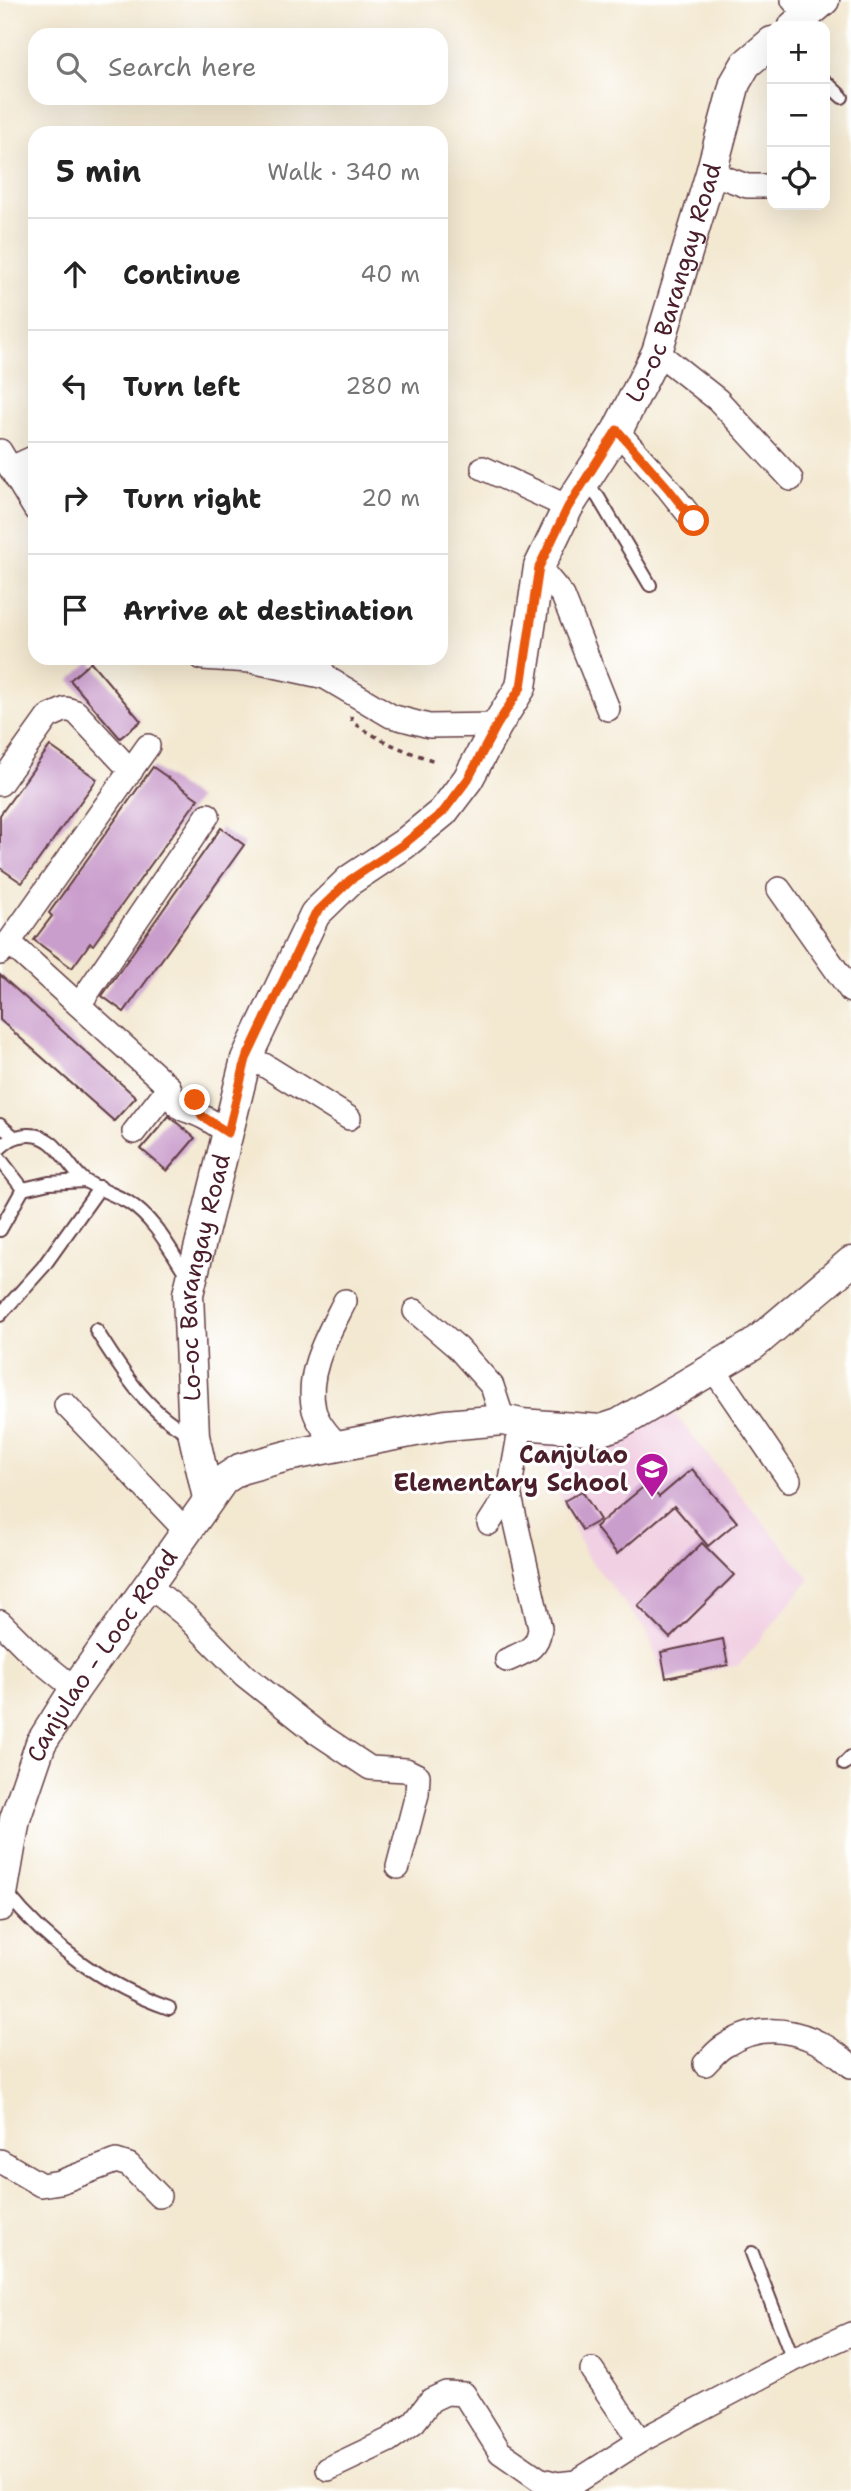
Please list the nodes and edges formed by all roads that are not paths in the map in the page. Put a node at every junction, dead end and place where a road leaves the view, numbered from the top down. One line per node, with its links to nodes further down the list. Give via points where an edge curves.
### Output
1 (767, 47): 4 (street, Lo-oc Barangay Road, via 746,64 735,83)
2 (828, 84): 3 (lane)
3 (842, 97)
4 (711, 173): 5 (street, via 747,186); 6 (street, Lo-oc Barangay Road)
5 (767, 186)
6 (657, 352): 7 (street, Lo-oc Barangay Road); 11 (street, via 718,400)
7 (617, 430): 12 (street, Lo-oc Barangay Road); 15 (street)
8 (28, 457): 9 (street)
9 (5, 459): 13 (street)
10 (483, 468): 14 (street)
11 (791, 479)
12 (584, 483): 14 (street, Lo-oc Barangay Road); 17 (lane, via 598,497)
13 (28, 497)
14 (568, 507): 16 (street, Lo-oc Barangay Road)
15 (694, 521)
16 (539, 567): 20 (street, via 564,596); 21 (street, Lo-oc Barangay Road, via 521,687)
17 (650, 585)
18 (298, 665): 19 (street)
19 (321, 667): 21 (street, via 391,716 412,723)
20 (608, 709)
21 (497, 725): 30 (street, Lo-oc Barangay Road, via 468,779 443,812 350,880 315,914)
22 (148, 746): 23 (street)
23 (131, 771): 24 (street, via 76,712 66,709 48,718); 27 (street)
24 (0, 784)
25 (208, 815): 29 (street)
26 (779, 889): 28 (street)
27 (5, 947): 29 (street)
28 (851, 991)
29 (79, 1005): 31 (street)
30 (246, 1059): 32 (street, via 264,1065); 35 (street, Lo-oc Barangay Road)
31 (169, 1087): 34 (street); 35 (street, via 184,1089 202,1116)
32 (349, 1118)
33 (0, 1125): 36 (lane)
34 (134, 1132)
35 (228, 1133): 44 (street, Lo-oc Barangay Road)
36 (13, 1136): 37 (lane); 39 (lane, via 38,1135 49,1140)
37 (0, 1148)
38 (0, 1158): 41 (lane)
39 (85, 1181): 40 (lane); 41 (lane)
40 (100, 1187): 44 (lane, via 143,1214); 47 (lane, via 43,1267)
41 (23, 1189): 42 (lane)
42 (0, 1230)
43 (851, 1262): 49 (street, Canjulao - Looc Road, via 753,1345)
44 (191, 1280): 52 (street, Lo-oc Barangay Road)
45 (345, 1301): 53 (street, via 313,1379 314,1411)
46 (415, 1311): 51 (street, via 492,1386)
47 (0, 1315)
48 (96, 1330): 52 (lane, via 144,1399)
49 (713, 1370): 51 (street, Canjulao - Looc Road, via 601,1430); 54 (street)
50 (66, 1405): 58 (street)
51 (512, 1422): 53 (street, Canjulao - Looc Road, via 446,1425); 55 (street)
52 (194, 1436): 56 (street, Lo-oc Barangay Road)
53 (339, 1446): 56 (street, Canjulao - Looc Road, via 240,1469)
54 (789, 1480)
55 (509, 1492): 57 (street); 61 (street, via 540,1628 535,1646)
56 (208, 1498): 58 (street, Canjulao - Looc Road)
57 (489, 1522)
58 (186, 1531): 59 (street, Canjulao - Looc Road)
59 (148, 1584): 62 (street, Canjulao - Looc Road); 63 (street, via 244,1675 316,1732 370,1768 405,1770 418,1776)
60 (0, 1622): 62 (street)
61 (507, 1660)
62 (75, 1689): 64 (street, Canjulao - Looc Road, via 41,1743 15,1819)
63 (398, 1867)
64 (2, 1897): 65 (lane, via 64,1950 135,1996)
65 (169, 2008)
66 (705, 2064): 67 (street, via 737,2039 781,2030 823,2045)
67 (851, 2066)
68 (0, 2161): 69 (street, via 41,2185 116,2161 129,2165)
69 (159, 2196)
70 (752, 2253): 72 (lane)
71 (851, 2334): 72 (street)
72 (793, 2360): 74 (street)
73 (592, 2370): 74 (street)
74 (640, 2441): 75 (street, via 576,2482 558,2484 539,2479 500,2452 464,2394 446,2393 431,2400 414,2422 389,2440)
75 (328, 2469)

